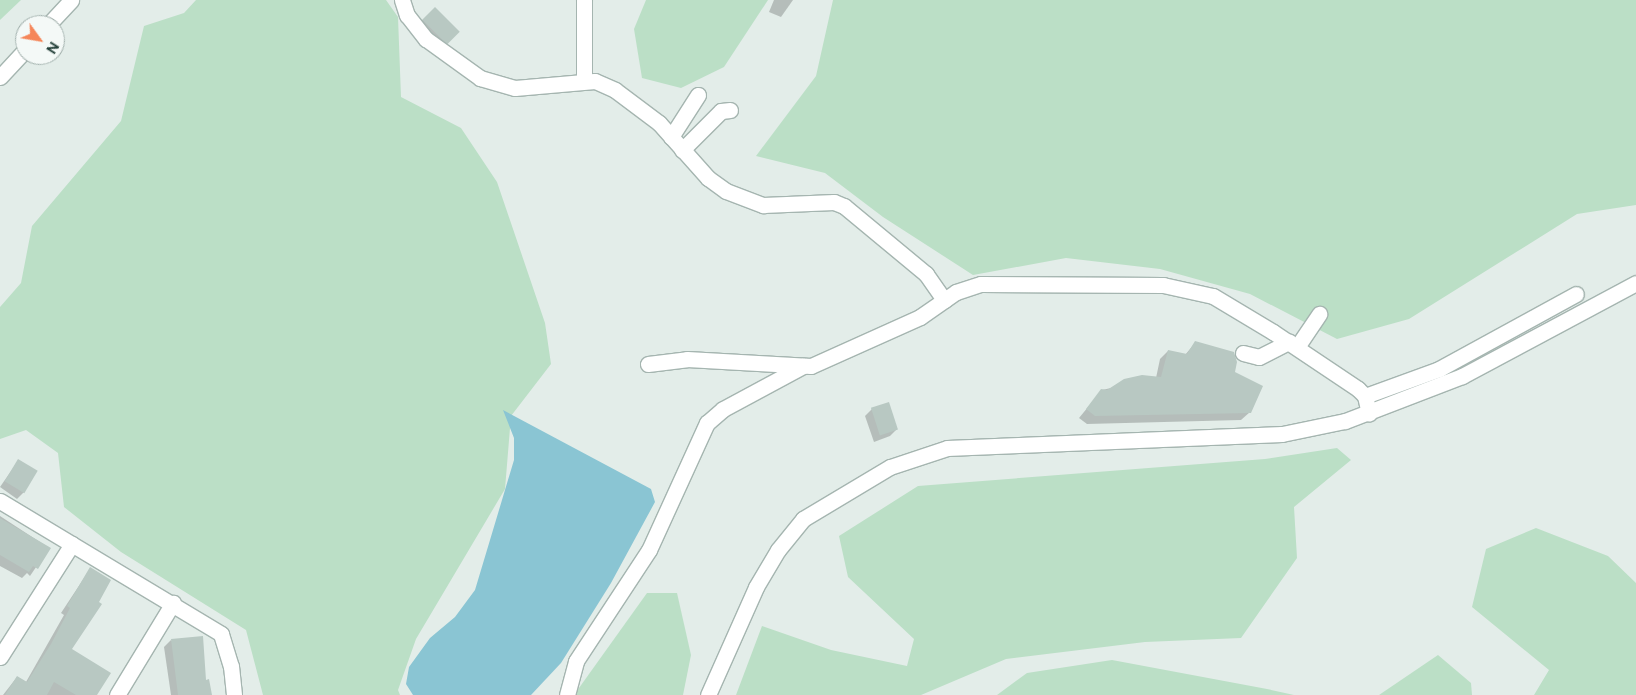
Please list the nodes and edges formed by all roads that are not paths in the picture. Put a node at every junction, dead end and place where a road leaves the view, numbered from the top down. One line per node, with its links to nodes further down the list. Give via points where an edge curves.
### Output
1 (71, 0): 4 (street)
2 (402, 0): 7 (street, via 406,15 426,39 480,78 515,88)
3 (584, 0): 7 (street)
4 (57, 15)
5 (15, 61): 6 (street)
6 (0, 77)
7 (584, 80): 10 (street, via 615,90 659,123)
8 (698, 95): 10 (street)
9 (730, 110): 11 (street, via 721,112)
10 (671, 137): 11 (street)
11 (682, 150): 14 (street, via 708,178 726,191 751,202 778,207 834,202 844,206 926,274)
12 (1636, 283): 21 (street, via 1462,376)
13 (1576, 294): 20 (street, via 1439,368)
14 (944, 300): 16 (street, via 956,292 981,284 1163,285 1214,296); 19 (street, via 920,317 829,360)
15 (1319, 314): 16 (street)
16 (1293, 345): 17 (street, via 1259,357); 20 (street)
17 (1244, 353)
18 (648, 364): 19 (street, via 687,359)
19 (804, 366): 28 (street, via 723,409 707,423 649,550 576,661)
20 (1365, 396): 21 (street)
21 (1369, 414): 29 (street, via 1282,434 948,448 890,467 803,519 778,550 756,587)
22 (0, 501): 23 (street)
23 (72, 544): 24 (street); 25 (street)
24 (173, 603): 26 (street); 27 (street, via 221,634 231,666)
25 (0, 657)
26 (117, 695)
27 (234, 695)
28 (567, 695)
29 (708, 695)

